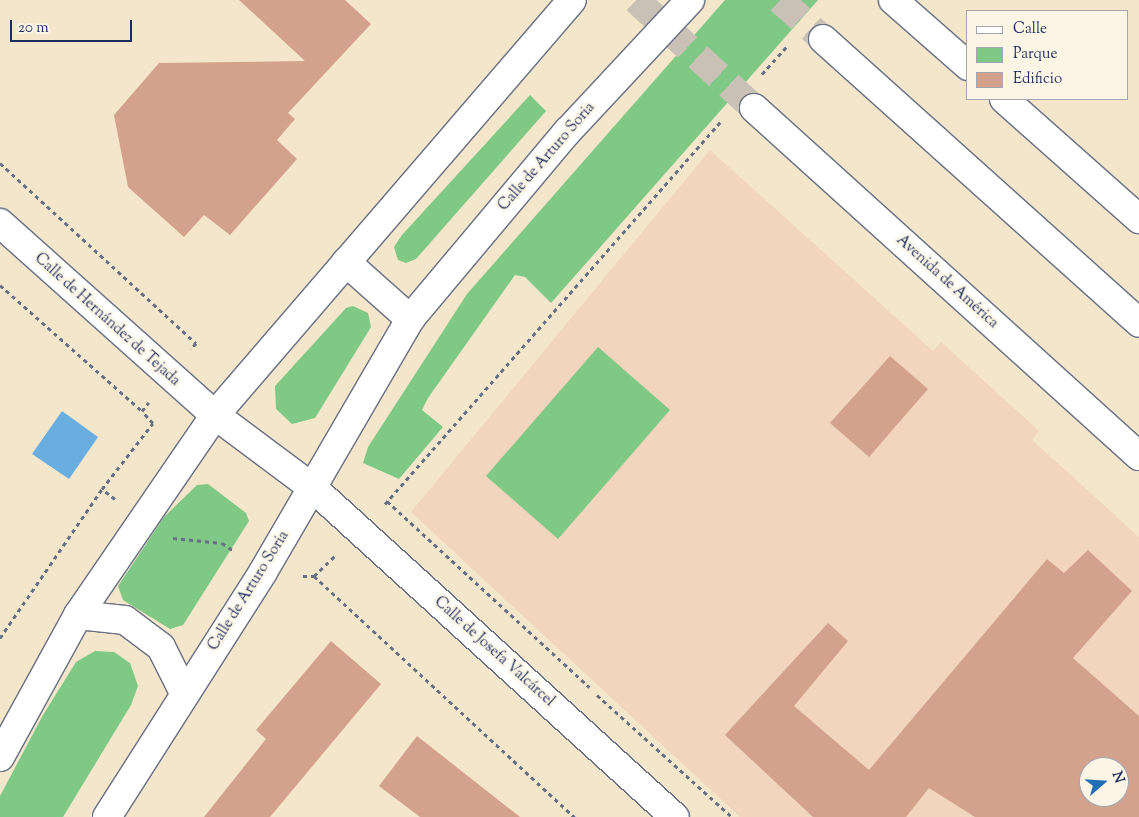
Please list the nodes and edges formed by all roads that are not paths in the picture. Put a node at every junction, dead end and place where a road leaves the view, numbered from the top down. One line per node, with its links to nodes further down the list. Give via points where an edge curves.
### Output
1 (572, 0): 10 (main road)
2 (690, 0): 11 (main road, Calle de Arturo Soria, via 568,131)
3 (893, 0): 5 (main road)
4 (824, 39): 12 (main road)
5 (966, 64)
6 (1005, 100): 8 (main road)
7 (746, 101): 14 (main road, Avenida de América)
8 (1139, 219)
9 (0, 223): 13 (main road, Calle de Hernández de Tejada)
10 (346, 262): 11 (main road); 13 (main road)
11 (410, 319): 15 (main road, Calle de Arturo Soria)
12 (1139, 323)
13 (215, 415): 15 (main road); 16 (main road, via 141,518)
14 (1139, 456)
15 (313, 488): 17 (main road, Calle de Arturo Soria); 19 (main road, Calle de Josefa Valcárcel)
16 (78, 615): 17 (main road, via 125,620 161,647); 18 (main road)
17 (184, 694): 20 (main road, Calle de Arturo Soria)
18 (0, 757)
19 (666, 814)
20 (106, 817)

